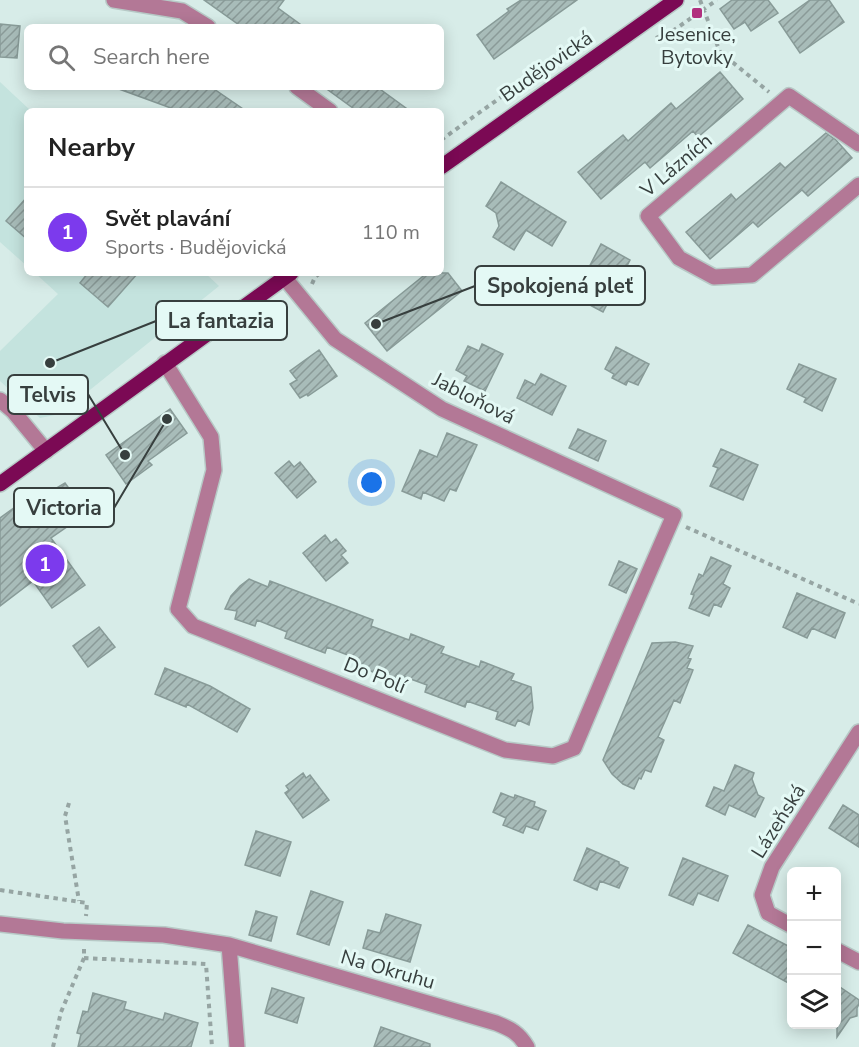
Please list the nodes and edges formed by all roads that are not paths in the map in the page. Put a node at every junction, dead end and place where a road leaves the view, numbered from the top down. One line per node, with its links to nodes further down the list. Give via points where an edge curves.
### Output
1 (114, 0): 3 (street, via 182,11)
2 (676, 0): 7 (main road, Budějovická)
3 (203, 24)
4 (301, 90): 5 (street)
5 (326, 108)
6 (859, 144): 8 (street, V Lázních, via 789,96 648,216 679,258 714,277 752,275)
7 (444, 165)
8 (859, 186)
9 (287, 276): 11 (main road)
10 (289, 276): 15 (street, Jabloňová, via 334,339 442,409)
11 (165, 363): 13 (main road); 15 (street, Do Polí, via 211,437 214,470 178,609 193,626 505,750 552,756 574,748)
12 (0, 400): 13 (street)
13 (46, 450): 14 (main road)
14 (0, 484)
15 (673, 518)
16 (859, 732): 17 (street, Lázeňská, via 772,867 762,895 768,913)
17 (787, 923)
18 (0, 924): 19 (street, Na Okruhu, via 164,935)
19 (229, 945): 22 (street); 23 (street, Na Okruhu, via 496,1023 510,1028)
20 (841, 952): 21 (street)
21 (859, 962)
22 (237, 1047)
23 (527, 1047)

